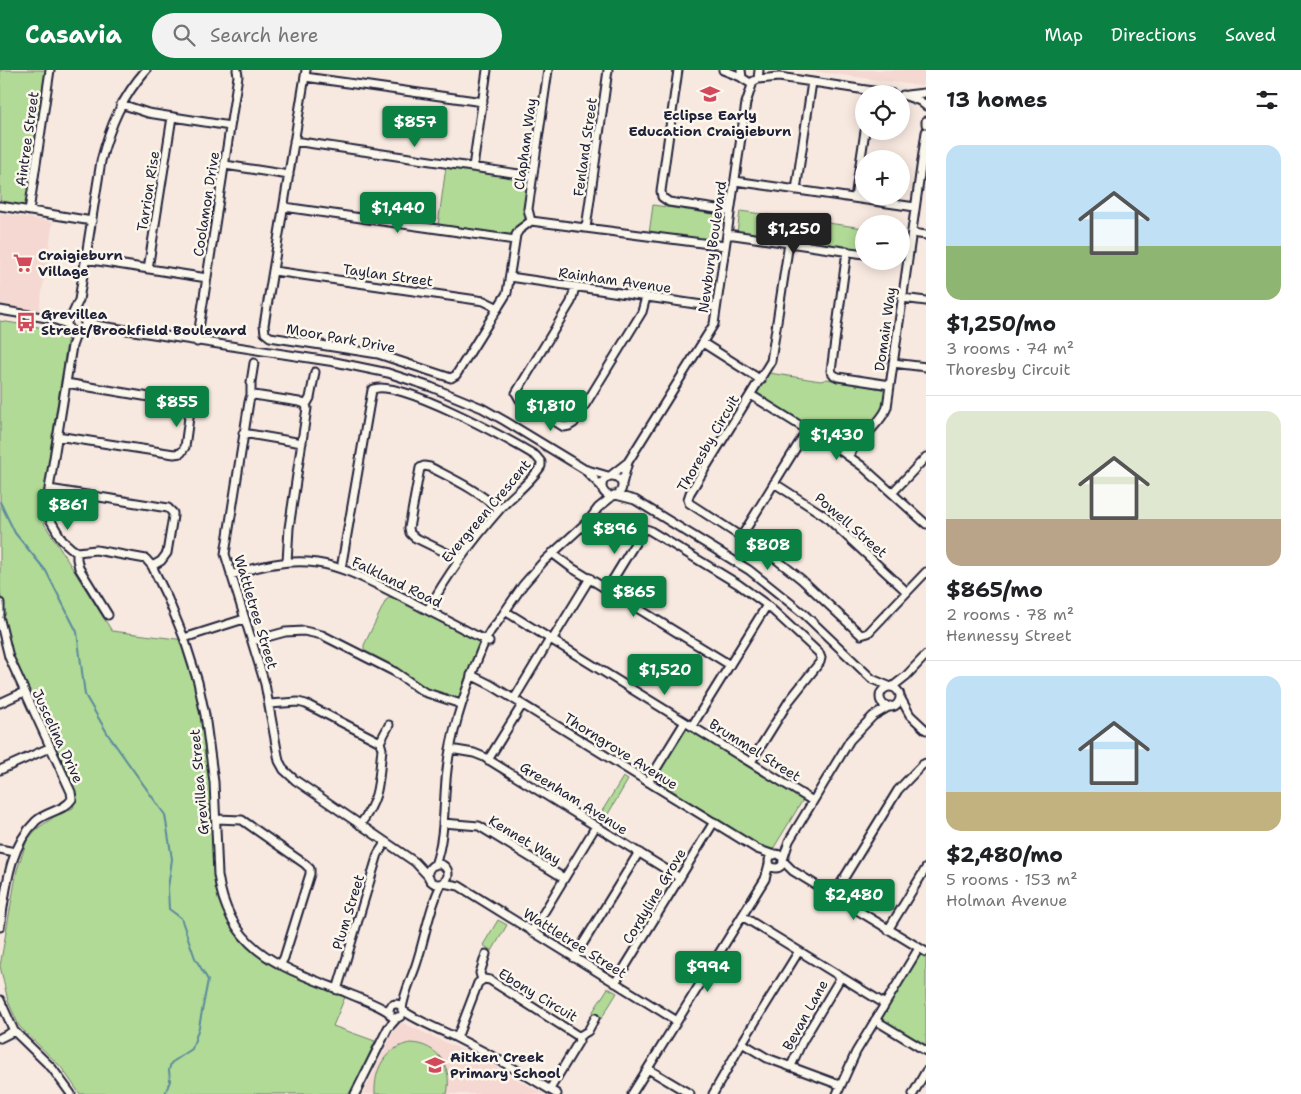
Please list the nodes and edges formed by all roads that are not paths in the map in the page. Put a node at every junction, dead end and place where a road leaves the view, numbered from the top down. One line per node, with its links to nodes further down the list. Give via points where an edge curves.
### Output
1 (50, 70): 40 (street, Aintree Street)
2 (237, 70): 25 (street, Coolamon Drive)
3 (487, 70): 19 (street)
4 (548, 70): 32 (street, Clapham Way)
5 (608, 70): 44 (street, Fenland Street)
6 (678, 70): 41 (street, via 662,197 669,202)
7 (724, 70): 11 (street)
8 (759, 70): 12 (street); 13 (street, Newbury Boulevard)
9 (144, 71): 21 (street)
10 (306, 74): 19 (street); 27 (street, Moor Park Drive)
11 (742, 76): 13 (street); 20 (street, Newbury Boulevard)
12 (779, 77): 13 (street); 14 (street)
13 (756, 80): 20 (street, Newbury Boulevard)
14 (812, 82): 15 (street); 34 (street)
15 (855, 89)
16 (925, 92): 17 (street); 22 (street, via 922,100)
17 (910, 94)
18 (910, 98): 22 (street)
19 (483, 102): 29 (street)
20 (746, 103): 33 (street, Newbury Boulevard)
21 (121, 104): 24 (street); 42 (street, via 106,140)
22 (925, 105): 23 (street)
23 (926, 114)
24 (172, 117): 25 (street); 55 (street, Tarrion Rise)
25 (230, 126): 28 (street, Coolamon Drive)
26 (926, 132): 30 (street, Domain Way)
27 (294, 141): 29 (street); 31 (street, Moor Park Drive)
28 (225, 165): 31 (street); 59 (street, Coolamon Drive)
29 (473, 167): 32 (street)
30 (923, 168): 39 (street, Domain Way)
31 (289, 175): 38 (street, Moor Park Drive)
32 (533, 176): 43 (street, Clapham Way, via 528,209)
33 (735, 181): 34 (street); 41 (street, Newbury Boulevard)
34 (796, 190): 35 (street)
35 (855, 198)
36 (902, 205): 39 (street)
37 (0, 206): 40 (street)
38 (284, 207): 48 (street); 57 (street, Moor Park Drive)
39 (915, 207): 45 (street, Domain Way)
40 (29, 211): 42 (street)
41 (730, 211): 46 (street, Newbury Boulevard)
42 (92, 221): 54 (street)
43 (531, 221): 44 (street); 48 (street, via 519,230)
44 (586, 228): 51 (street)
45 (912, 233): 47 (street); 49 (street, Domain Way)
46 (727, 234): 50 (street); 51 (street, Newbury Boulevard)
47 (926, 235)
48 (515, 240): 58 (street, Moor Park Drive)
49 (910, 240)
50 (788, 243): 52 (street); 74 (street, Thoresby Circuit, via 772,358)
51 (726, 246): 64 (street, Newbury Boulevard)
52 (847, 251): 53 (street); 76 (street, via 831,371 838,377)
53 (855, 252)
54 (86, 259): 55 (street); 67 (street)
55 (148, 269): 59 (street)
56 (903, 270): 62 (street, Domain Way)
57 (274, 271): 65 (street, Taylan Street, via 484,302); 65 (street, Moor Park Drive, via 264,328 268,336 378,354 449,378 456,375)
58 (510, 277): 60 (street, Rainham Avenue); 65 (street, Moor Park Drive)
59 (207, 278): 68 (street, Coolamon Drive)
60 (575, 287): 61 (street, Rainham Avenue); 61 (street, via 571,302 516,393 520,400 564,427 574,422 642,312)
61 (646, 297): 64 (street, Rainham Avenue)
62 (902, 298): 63 (street); 71 (street, Domain Way)
63 (926, 301)
64 (716, 307): 69 (street, Newbury Boulevard, via 714,324)
65 (498, 308)
66 (0, 310): 67 (street)
67 (76, 323): 68 (street); 75 (street)
68 (196, 342): 87 (street, via 365,368 431,387 482,408)
69 (703, 343): 74 (street); 86 (street, Newbury Boulevard)
70 (254, 363): 78 (street, Wattletree Street)
71 (893, 363): 72 (street); 76 (street, Domain Way)
72 (926, 368)
73 (315, 372): 79 (street)
74 (761, 380): 77 (street, Thoresby Circuit)
75 (66, 383): 82 (street); 82 (street, via 186,402 190,410 185,447 181,453 174,454)
76 (890, 385): 84 (street, Domain Way, via 885,413)
77 (751, 395): 80 (street); 99 (street, Thoresby Circuit, via 688,499 692,507)
78 (251, 396): 79 (street, via 299,402); 81 (street, Wattletree Street)
79 (306, 406): 83 (street)
80 (807, 430): 84 (street); 89 (street)
81 (244, 433): 83 (street); 107 (street, Wattletree Street, via 225,549)
82 (57, 436): 91 (street)
83 (302, 443): 103 (street)
84 (848, 456): 93 (street)
85 (926, 457): 93 (street)
86 (628, 462): 88 (street, Newbury Boulevard); 90 (street, Newbury Boulevard)
87 (584, 469): 88 (street); 92 (street)
88 (609, 476): 90 (street, via 616,477); 92 (street, via 603,481)
89 (774, 483): 99 (street); 110 (street, Powell Street, via 825,516)
90 (622, 485): 94 (street); 95 (street)
91 (49, 489): 100 (street, via 46,508 50,521 65,545); 104 (street, via 168,508 173,516 168,553)
92 (602, 489): 94 (street, via 608,495); 96 (street)
93 (893, 492): 98 (street)
94 (615, 495): 95 (street); 96 (street)
95 (635, 500): 128 (street, via 773,588)
96 (598, 508): 101 (street)
97 (499, 510): 102 (street, Evergreen Crescent); 102 (street, via 472,489 430,467 420,468 410,533); 105 (street, Evergreen Crescent, via 539,469 540,459 462,415 376,387 371,392)
98 (926, 524)
99 (741, 537): 110 (street, Thoresby Circuit, via 790,570 861,635 868,633)
100 (78, 552): 104 (street, via 96,550 137,557 146,559); 116 (street, via 79,568)
101 (552, 553): 108 (street); 114 (street)
102 (459, 560): 113 (street, Evergreen Crescent)
103 (287, 562): 105 (street, Falkland Road, via 316,563); 107 (street, Falkland Road)
104 (152, 566): 119 (street, Grevillea Street)
105 (341, 569): 113 (street, Falkland Road)
106 (926, 572): 110 (street, Thoresby Circuit)
107 (231, 575): 117 (street, Wattletree Street)
108 (590, 578): 109 (street); 120 (street)
109 (607, 589): 112 (street, via 645,529); 125 (street)
110 (907, 592)
111 (0, 603): 115 (street)
112 (767, 605): 125 (street); 149 (street, via 821,658 789,701)
113 (428, 610): 122 (street, Falkland Road)
114 (505, 611): 120 (street, Brummel Street); 122 (street)
115 (0, 614)
116 (108, 615)
117 (244, 619): 119 (street); 121 (street, Wattletree Street)
118 (0, 620): 123 (street, Juscelina Drive)
119 (184, 638): 154 (street, Grevillea Street, via 206,715)
120 (551, 640): 133 (street); 141 (street, Brummel Street)
121 (252, 641): 135 (street, Wattletree Street); 136 (street, via 285,632 304,631 322,635 395,672 424,692)
122 (488, 641): 126 (street)
123 (3, 650): 130 (street, Juscelina Drive)
124 (926, 655): 127 (street)
125 (730, 665): 143 (street)
126 (471, 675): 133 (street, Thorngrove Avenue); 136 (street)
127 (906, 676): 129 (street); 132 (street)
128 (872, 679): 129 (street); 131 (street)
129 (891, 687): 131 (street, via 883,690); 132 (street)
130 (24, 692): 134 (street); 146 (street, Juscelina Drive)
131 (881, 696): 138 (street, via 882,702); 140 (street)
132 (900, 696): 138 (street, via 898,703); 139 (street)
133 (514, 699): 137 (street, Thorngrove Avenue)
134 (0, 703)
135 (269, 704): 145 (street, via 306,704); 157 (street, Wattletree Street, via 277,754 284,770)
136 (461, 704): 147 (street)
137 (522, 705): 148 (street); 152 (street, Thorngrove Avenue)
138 (891, 706): 139 (street); 140 (street)
139 (910, 715): 144 (street)
140 (873, 716): 153 (street, via 850,740)
141 (685, 722): 143 (street, Brummel Street); 152 (street)
142 (389, 725): 145 (street)
143 (692, 726): 149 (street, Brummel Street)
144 (926, 730)
145 (380, 742): 157 (street, via 377,795)
146 (50, 748): 151 (street); 164 (street, Juscelina Drive, via 72,799 67,806 36,822 23,836)
147 (450, 749): 148 (street, Greenham Avenue, via 474,753); 156 (street)
148 (488, 760): 158 (street, Greenham Avenue)
149 (751, 762): 153 (street, Brummel Street)
150 (926, 763): 181 (street, via 898,790)
151 (0, 770)
152 (648, 782): 155 (street, Thorngrove Avenue)
153 (813, 801): 159 (street)
154 (216, 819): 192 (street, Grevillea Street, via 218,875 227,910 254,948); 192 (street, via 242,820 310,869)
155 (714, 822): 162 (street, Thorngrove Avenue); 176 (street, Cordyline Grove)
156 (443, 823): 161 (street); 175 (street, Kennet Way, via 479,826)
157 (360, 825): 160 (street, Wattletree Street)
158 (596, 826): 165 (street, Greenham Avenue); 175 (street)
159 (789, 840): 166 (street); 167 (street)
160 (385, 843): 168 (street, Wattletree Street); 196 (street, Plum Street, via 378,854)
161 (441, 845): 170 (street); 173 (street)
162 (758, 849): 166 (street, Thorngrove Avenue); 169 (street, Thorngrove Avenue)
163 (0, 850): 164 (street)
164 (15, 852): 183 (street, Juscelina Drive)
165 (639, 852): 176 (street, Greenham Avenue); 191 (street)
166 (775, 854): 167 (street); 169 (street, via 770,857)
167 (783, 860): 171 (street, via 783,865); 174 (street)
168 (415, 862): 170 (street, Wattletree Street); 177 (street, Wattletree Street)
169 (769, 864): 171 (street); 178 (street)
170 (434, 865): 173 (street, via 441,865); 177 (street, via 429,870)
171 (778, 868): 174 (street); 178 (street)
172 (926, 868): 186 (street)
173 (447, 871): 179 (street, via 447,879); 180 (street, Wattletree Street)
174 (793, 871): 181 (street)
175 (564, 878): 187 (street)
176 (680, 878): 195 (street, Cordyline Grove)
177 (430, 879): 179 (street, via 436,884); 182 (street)
178 (764, 880): 184 (street)
179 (442, 883): 180 (street, Wattletree Street); 182 (street)
180 (459, 886): 187 (street, Wattletree Street)
181 (833, 896): 186 (street)
182 (434, 899): 199 (street, via 416,966)
183 (1, 916): 185 (street, Juscelina Drive)
184 (742, 916): 189 (street); 202 (street)
185 (0, 927)
186 (888, 930): 188 (street)
187 (532, 932): 191 (street, Wattletree Street)
188 (923, 950): 198 (street)
189 (799, 951): 193 (street); 207 (street)
190 (486, 954): 194 (street, Ebony Circuit, via 480,973)
191 (574, 958): 195 (street, Wattletree Street)
192 (280, 965): 196 (street, Grevillea Street)
193 (841, 977): 198 (street); 209 (street, Bevan Lane, via 802,1042)
194 (482, 980): 204 (street, Ebony Circuit, via 494,982); 206 (street, Ebony Circuit)
195 (615, 983): 202 (street, Wattletree Street)
196 (337, 990): 199 (street, Grevillea Street)
197 (0, 1000): 203 (street)
198 (885, 1004): 201 (street)
199 (396, 1011): 206 (street, Grevillea Street); 215 (street)
200 (595, 1018): 204 (street, Ebony Circuit, via 588,1031)
201 (875, 1020): 208 (street); 212 (street)
202 (677, 1021): 210 (street)
203 (14, 1032): 205 (street); 214 (street, via 52,1068)
204 (578, 1037): 213 (street, Ebony Circuit, via 576,1046)
205 (0, 1038)
206 (457, 1038): 213 (street, Grevillea Street)
207 (742, 1042): 209 (street, via 767,1058); 219 (street)
208 (926, 1051)
209 (792, 1066): 212 (street)
210 (648, 1069): 217 (street); 218 (street)
211 (926, 1071): 221 (street)
212 (840, 1085): 220 (street)
213 (550, 1089): 216 (street, Grevillea Street)
214 (71, 1094)
215 (355, 1094)
216 (557, 1094)
217 (632, 1094)
218 (690, 1094)
219 (713, 1094)
220 (836, 1094)
221 (913, 1094)

